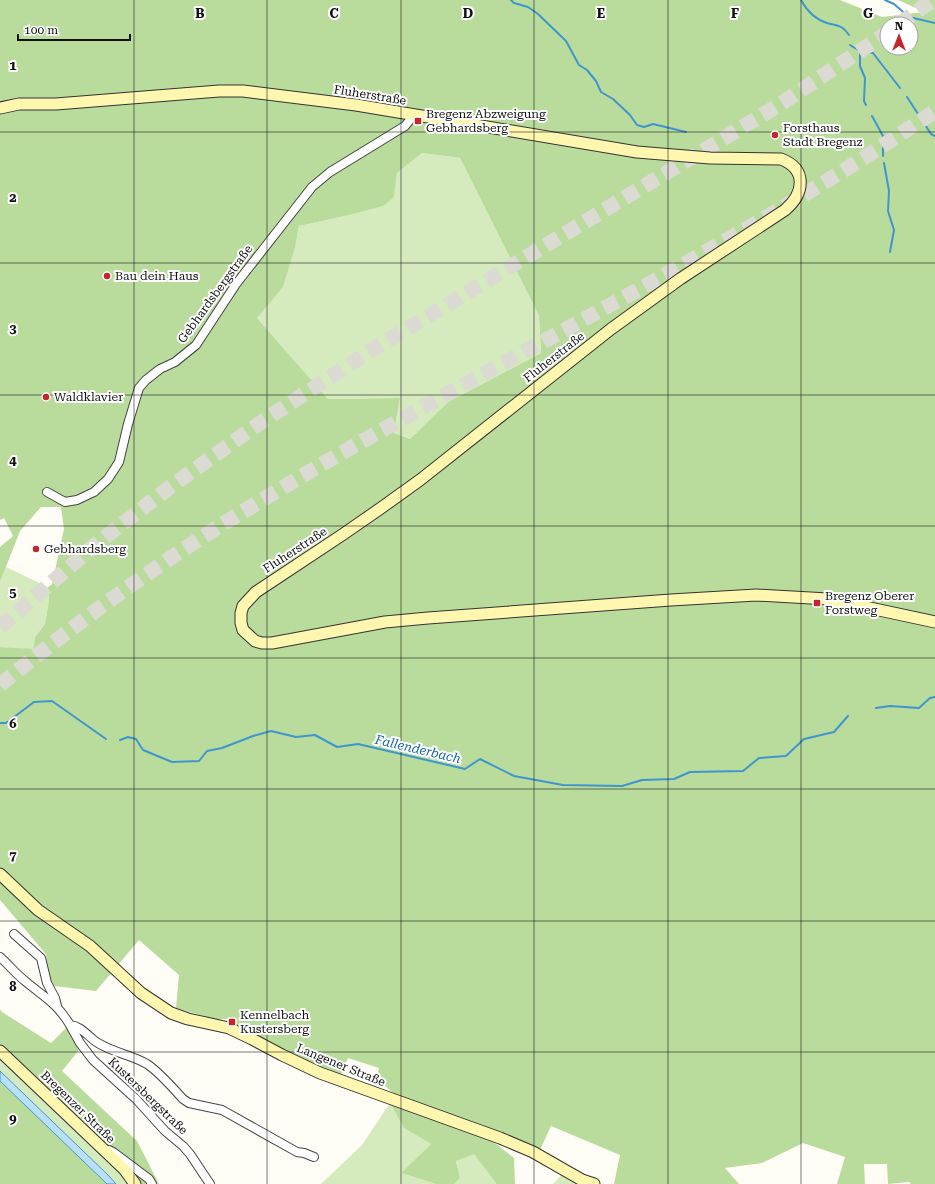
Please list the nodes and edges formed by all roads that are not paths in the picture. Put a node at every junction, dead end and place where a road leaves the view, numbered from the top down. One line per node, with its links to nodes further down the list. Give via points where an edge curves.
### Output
1 (0, 108): 2 (street, Fluherstraße, via 19,104 56,104 243,91)
2 (414, 115): 3 (street, Gebhardsbergstraße, via 405,126 330,172 312,187 236,284 196,344 174,362 160,369 139,388 119,462 108,479 94,492 77,500 65,502); 4 (street, Fluherstraße, via 637,152 710,158 781,159 797,170 800,176 800,189 785,210 680,279 611,329 420,480 256,592 240,613 243,630 249,637 262,643 272,643 341,629 421,618 756,595 828,599)
3 (47, 492)
4 (935, 622)
5 (0, 874): 16 (street, Langener Straße, via 38,910 90,946 141,994 171,1013 229,1028 320,1073 500,1138)
6 (14, 934): 8 (street, Kustersbergstraße, via 41,958 47,984)
7 (0, 957): 8 (street, Kustersbergstraße)
8 (57, 1007): 9 (street, Kustersbergstraße)
9 (70, 1025): 12 (street, Kustersbergstraße, via 79,1028 107,1048 148,1065 189,1103 222,1110 297,1152); 15 (street, Kustersbergstraße, via 93,1060 183,1146)
10 (0, 1051): 11 (street, Bregenzer Straße)
11 (105, 1151): 13 (street, Bregenzer Straße); 14 (street, via 113,1152)
12 (314, 1157)
13 (135, 1184)
14 (152, 1184)
15 (210, 1184)
16 (594, 1184)

